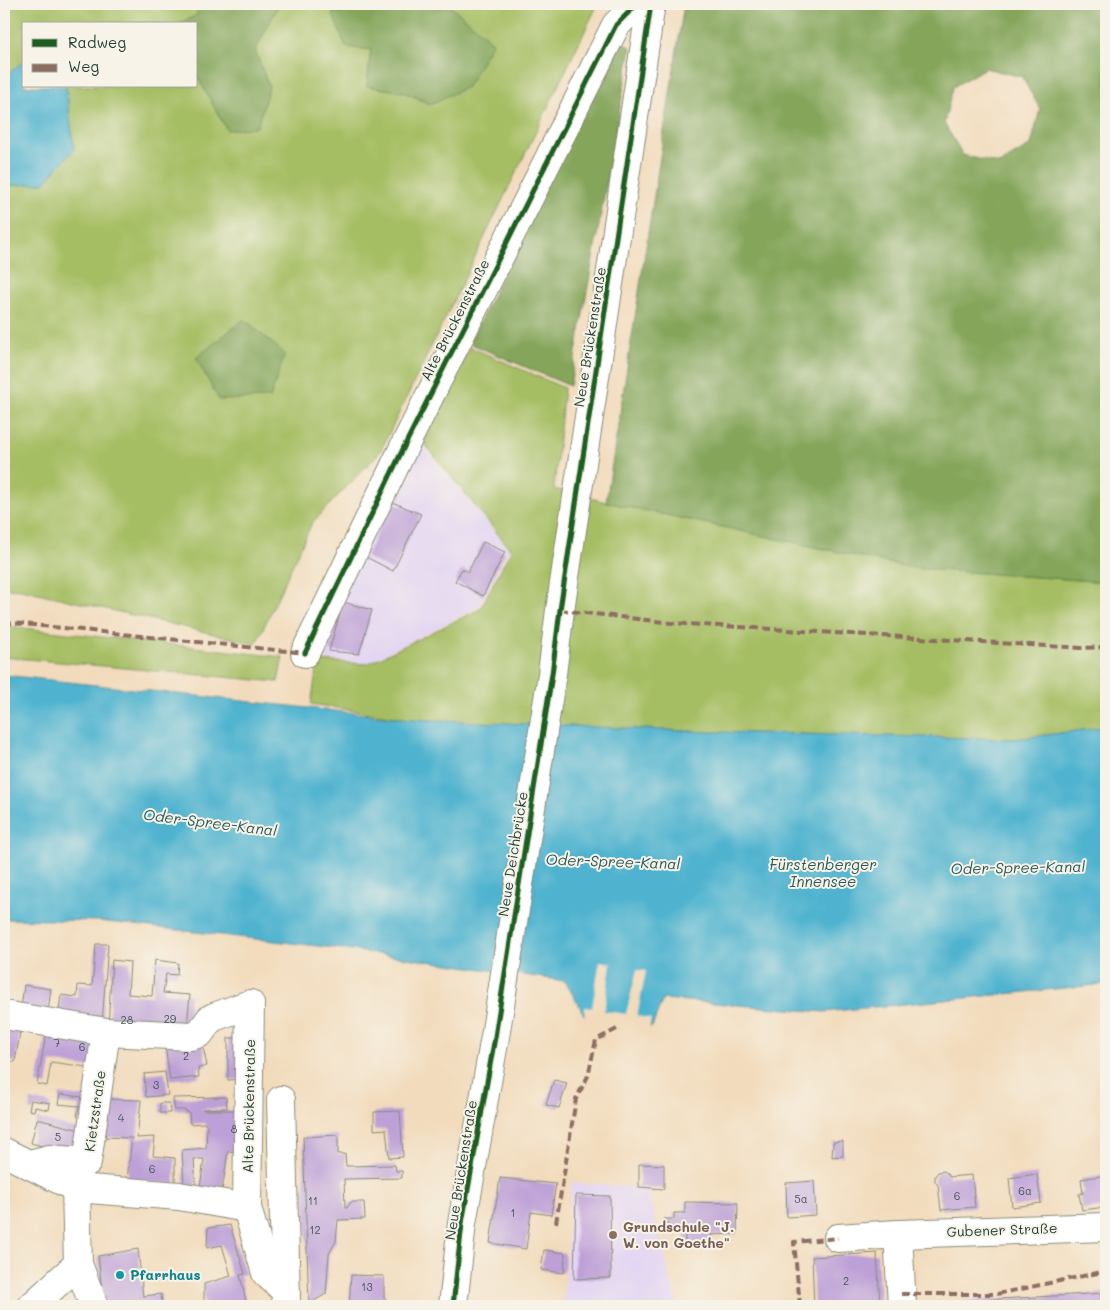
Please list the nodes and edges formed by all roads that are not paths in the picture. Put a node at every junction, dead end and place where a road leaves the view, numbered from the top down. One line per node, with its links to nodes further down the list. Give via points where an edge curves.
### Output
1 (637, 4): 3 (street, Alte Brückenstraße, via 616,24 403,449)
2 (651, 4): 4 (street, Neue Brückenstraße)
3 (305, 653)
4 (552, 674): 7 (street, Neue Deichbrücke)
5 (4, 1015): 6 (street)
6 (106, 1032): 10 (street, Kietzstraße, via 87,1162 49,1159); 12 (street, Alte Brückenstraße, via 191,1036 200,1032 210,1019 250,1004)
7 (495, 1038): 20 (street, Neue Brückenstraße, via 462,1223)
8 (281, 1100): 17 (street, Alte Brückenstraße)
9 (4, 1152): 10 (street)
10 (29, 1164): 11 (street)
11 (76, 1188): 12 (street, via 179,1196); 16 (street)
12 (248, 1208): 17 (street, Alte Brückenstraße, via 266,1274)
13 (1106, 1227): 14 (street, Gubener Straße)
14 (898, 1234): 15 (street, Gubener Straße); 21 (street)
15 (838, 1238)
16 (78, 1264): 18 (street); 19 (street)
17 (286, 1298)
18 (32, 1306)
19 (94, 1306)
20 (453, 1306)
21 (902, 1306)

